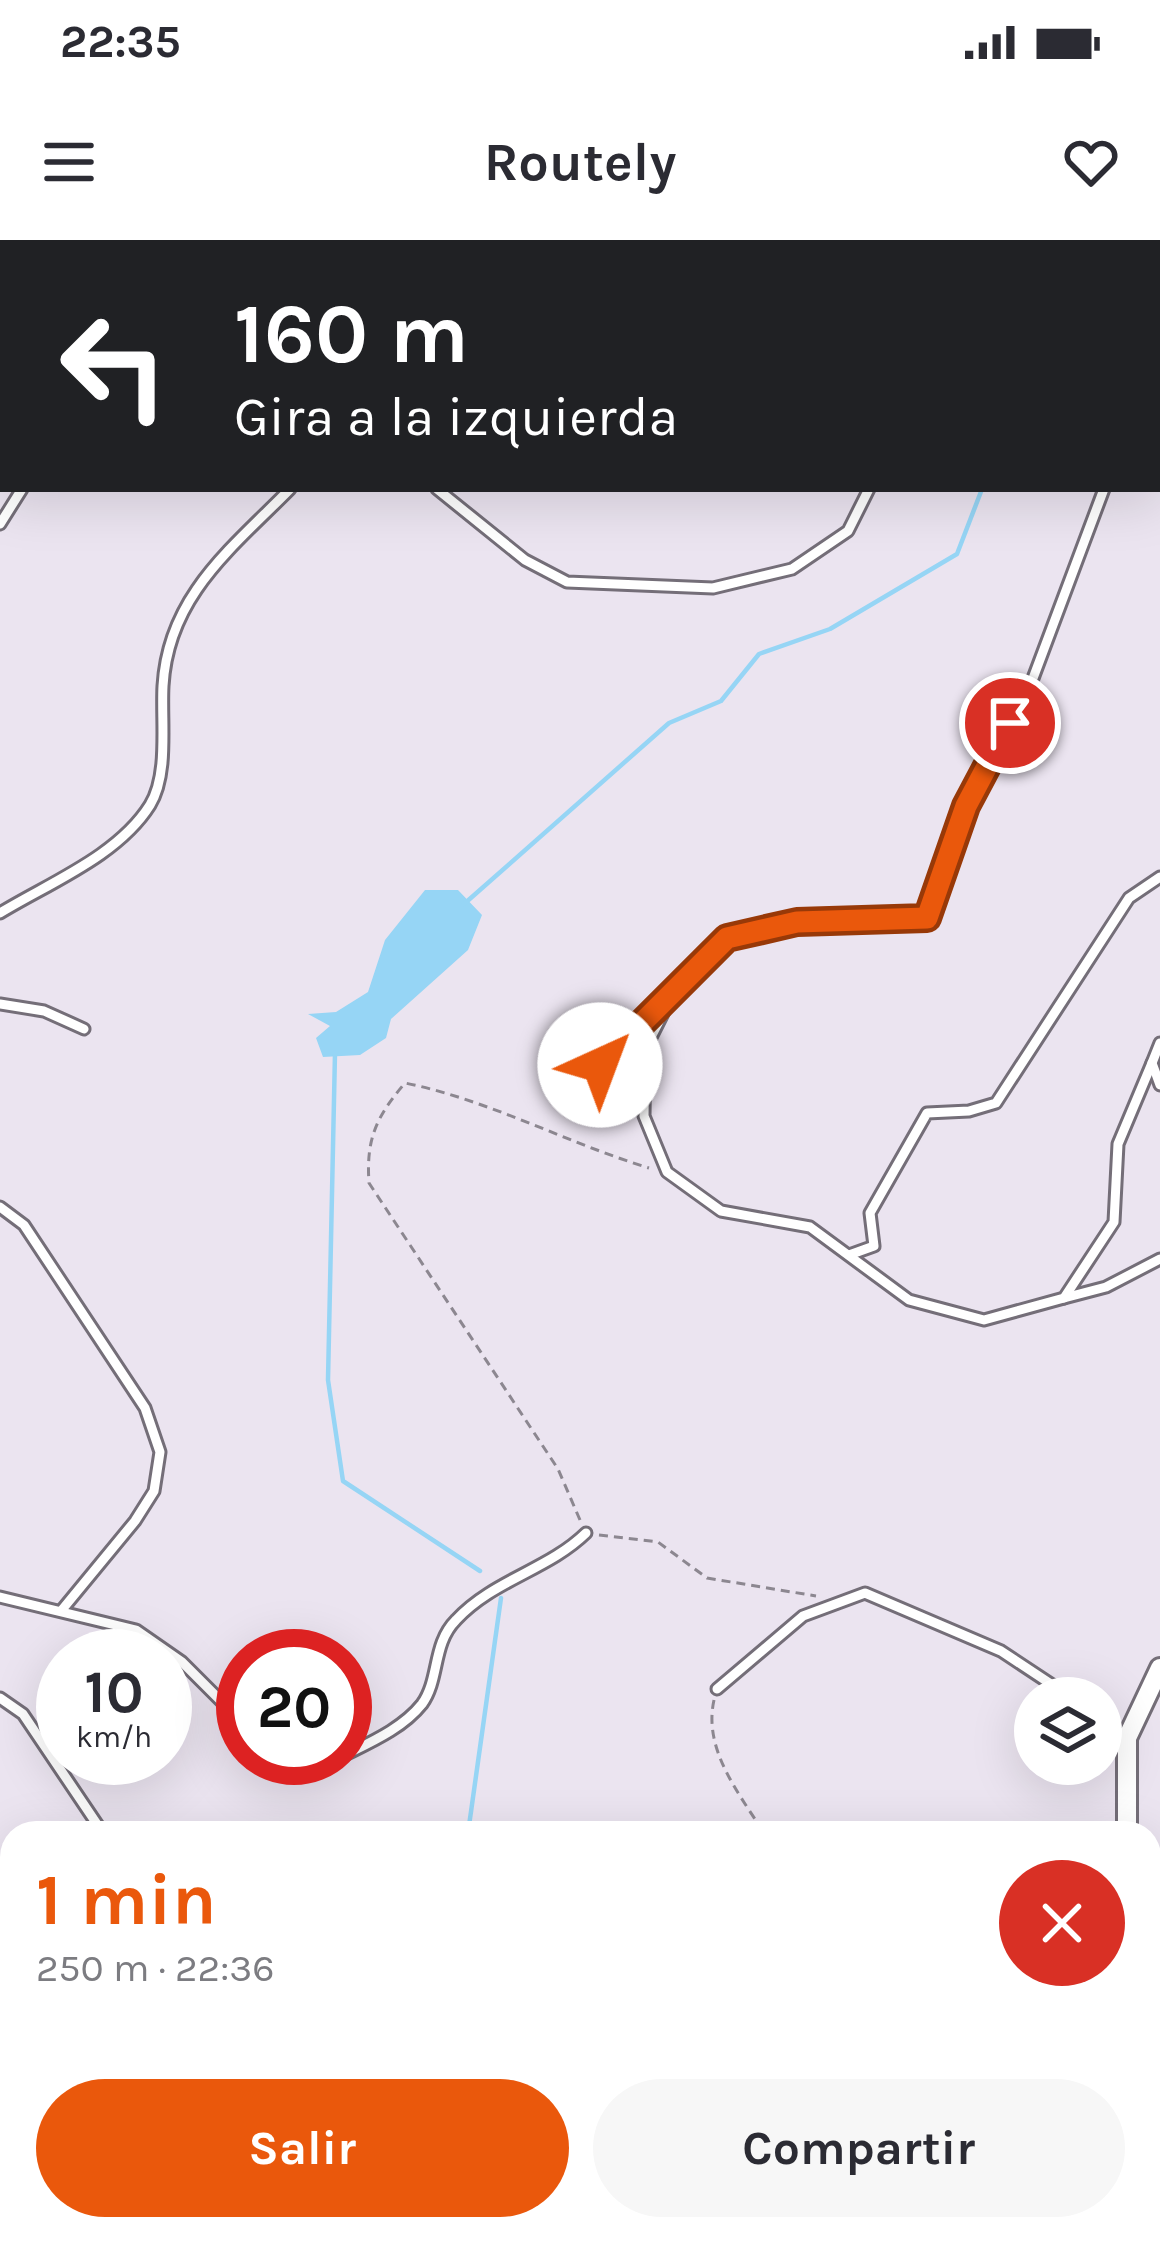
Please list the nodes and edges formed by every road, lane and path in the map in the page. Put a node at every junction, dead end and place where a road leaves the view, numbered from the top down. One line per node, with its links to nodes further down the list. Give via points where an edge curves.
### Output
1 (20, 492): 6 (lane)
2 (287, 492): 8 (lane, via 208,568 181,615 163,679 152,803 118,841)
3 (441, 492): 4 (lane, via 525,560 568,582 713,588 792,568 848,531)
4 (868, 492)
5 (1102, 492): 9 (lane, via 1031,681 966,806 927,918 797,922 727,938)
6 (0, 524)
7 (1160, 877): 18 (lane, via 1129,898 996,1103 927,1113 870,1213 874,1246)
8 (0, 913)
9 (680, 980): 14 (lane); 16 (lane, via 645,1049 644,1116)
10 (0, 1004): 11 (lane)
11 (84, 1029)
12 (1160, 1043): 13 (lane)
13 (1152, 1063): 15 (lane); 20 (lane, via 1118,1144 1114,1222)
14 (600, 1065)
15 (1160, 1085)
16 (673, 1176): 18 (lane, via 721,1211 810,1227); 21 (path, via 571,1144 457,1094 405,1083 377,1115 367,1148 370,1183 558,1469)
17 (0, 1207): 24 (lane, via 24,1226 145,1408 160,1452 154,1491)
18 (849, 1255): 20 (lane, via 909,1300 984,1321)
19 (1160, 1259): 20 (lane)
20 (1064, 1298)
21 (586, 1533): 23 (path, via 658,1542 707,1578); 32 (lane, via 564,1555 504,1582 458,1618 439,1640 424,1702)
22 (0, 1597): 24 (lane)
23 (848, 1599): 26 (lane, via 865,1593 1000,1651); 27 (lane, via 803,1616)
24 (61, 1611): 28 (lane, via 136,1630)
25 (1160, 1668): 31 (street)
26 (1040, 1677)
27 (717, 1689): 34 (path, via 709,1723 724,1771)
28 (216, 1696)
29 (0, 1698): 33 (lane, via 22,1714)
30 (1122, 1734): 31 (lane)
31 (1127, 1738): 35 (street)
32 (372, 1741)
33 (95, 1821)
34 (756, 1821)
35 (1127, 1821)

